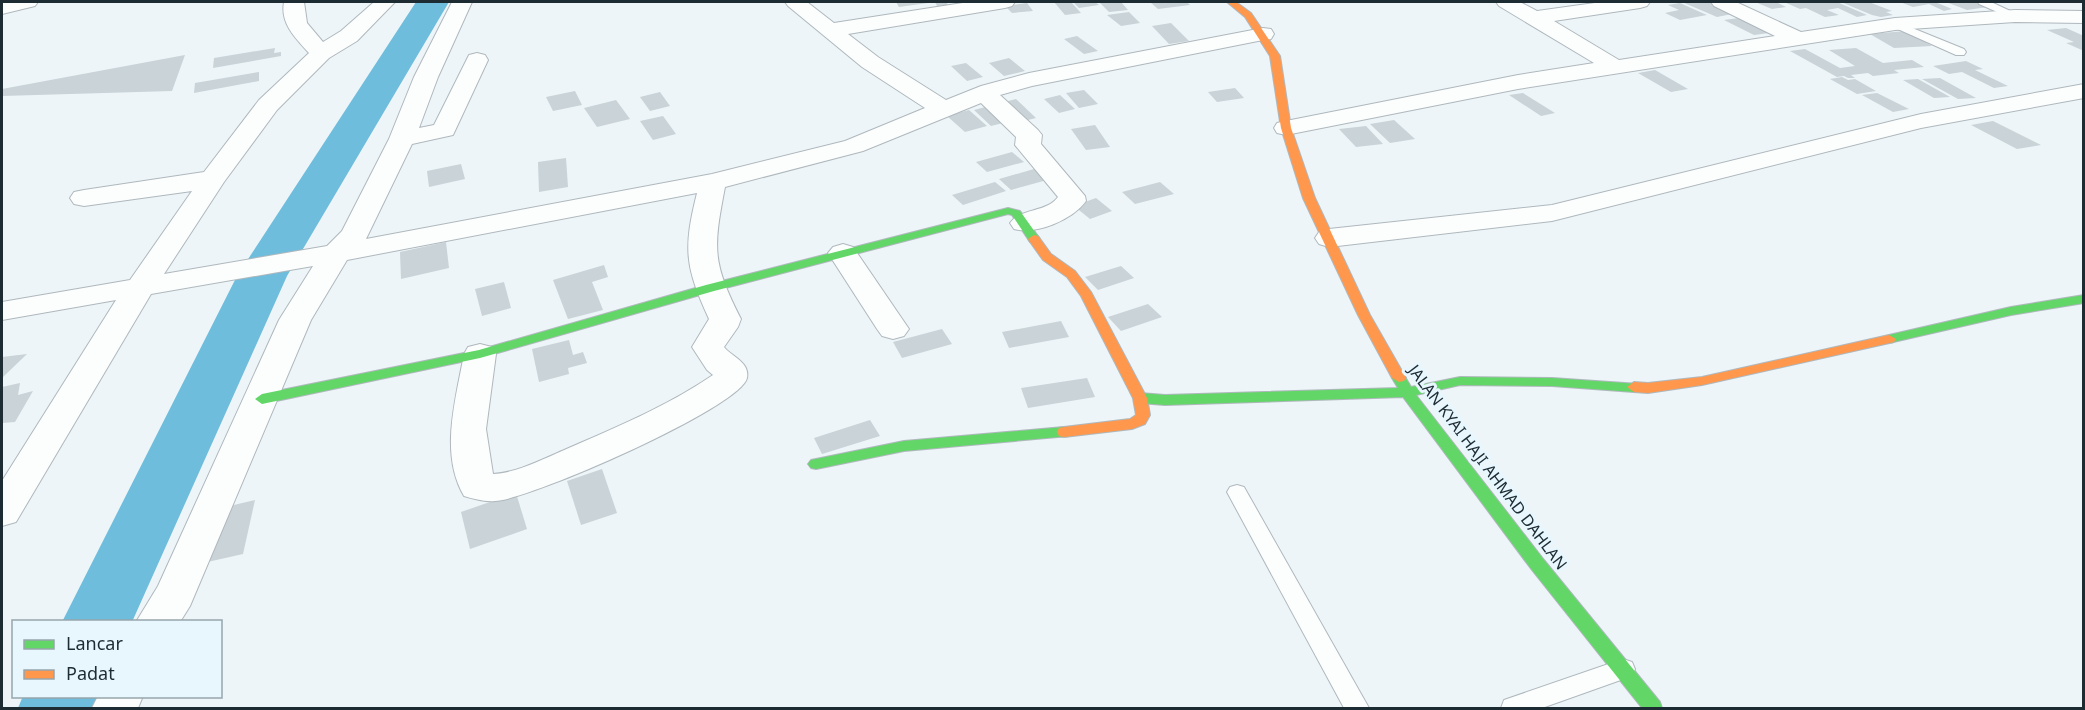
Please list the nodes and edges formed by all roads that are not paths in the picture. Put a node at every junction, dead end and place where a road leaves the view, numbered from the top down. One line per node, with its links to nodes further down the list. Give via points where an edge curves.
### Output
1 (28, 2): 12 (street)
2 (294, 2): 21 (street, via 292,9 298,27)
3 (385, 2): 21 (street, via 349,36)
4 (462, 2): 28 (street)
5 (795, 2): 17 (street)
6 (1005, 2): 17 (street)
7 (1231, 2): 18 (street, JALAN KYAI HAJI AHMAD DAHLAN)
8 (1506, 2): 15 (street)
9 (1640, 2): 15 (street)
10 (1721, 2): 19 (street)
11 (1983, 2): 13 (lane)
12 (2, 8)
13 (2015, 16): 14 (street); 16 (street)
14 (2084, 17)
15 (1534, 18): 23 (street)
16 (1895, 24): 19 (street); 20 (lane)
17 (830, 30): 26 (street, via 870,62)
18 (1263, 34): 25 (street, via 1029,80); 27 (street, JALAN KYAI HAJI AHMAD DAHLAN, via 1275,56)
19 (1799, 39): 23 (street)
20 (1959, 52)
21 (321, 53): 29 (street, via 268,105)
22 (477, 60): 28 (street, via 444,130)
23 (1614, 66): 27 (street)
24 (2084, 91): 33 (street, via 1921,121 1552,213)
25 (984, 93): 26 (street); 32 (street, via 1029,135 1028,145 1071,196 1072,201 1065,208)
26 (943, 110): 30 (street, via 854,146)
27 (1286, 128): 33 (street, JALAN KYAI HAJI AHMAD DAHLAN, via 1309,198)
28 (402, 139): 35 (street, via 354,235)
29 (213, 179): 31 (street); 36 (street)
30 (713, 182): 35 (street); 37 (street, via 702,247)
31 (84, 198)
32 (1023, 223): 34 (street, via 1016,213 1006,211); 43 (street, via 1047,256 1071,274 1087,295)
33 (1329, 238): 42 (street, JALAN KYAI HAJI AHMAD DAHLAN, via 1364,315)
34 (843, 254): 37 (street); 40 (street)
35 (326, 255): 36 (street); 44 (street)
36 (140, 287): 39 (street); 47 (street)
37 (710, 288): 41 (street); 41 (street, via 725,319 708,347 719,363 730,369 730,379 691,406 645,429 547,472 496,488 477,486 472,465 468,429)
38 (2084, 298): 42 (street, via 1702,381 1648,388 1542,381 1460,381)
39 (2, 311)
40 (893, 329)
41 (480, 354): 44 (street)
42 (1407, 392): 43 (street); 49 (street, JALAN KYAI HAJI AHMAD DAHLAN, via 1538,565)
43 (1140, 398): 45 (street, via 1143,415 1132,424 904,446)
44 (262, 399): 48 (street, via 175,594)
45 (816, 464)
46 (1237, 492): 50 (lane)
47 (2, 512)
48 (158, 620)
49 (1623, 669): 51 (lane); 52 (street, JALAN KYAI HAJI AHMAD DAHLAN)
50 (1357, 708)
51 (1513, 708)
52 (1653, 708)

